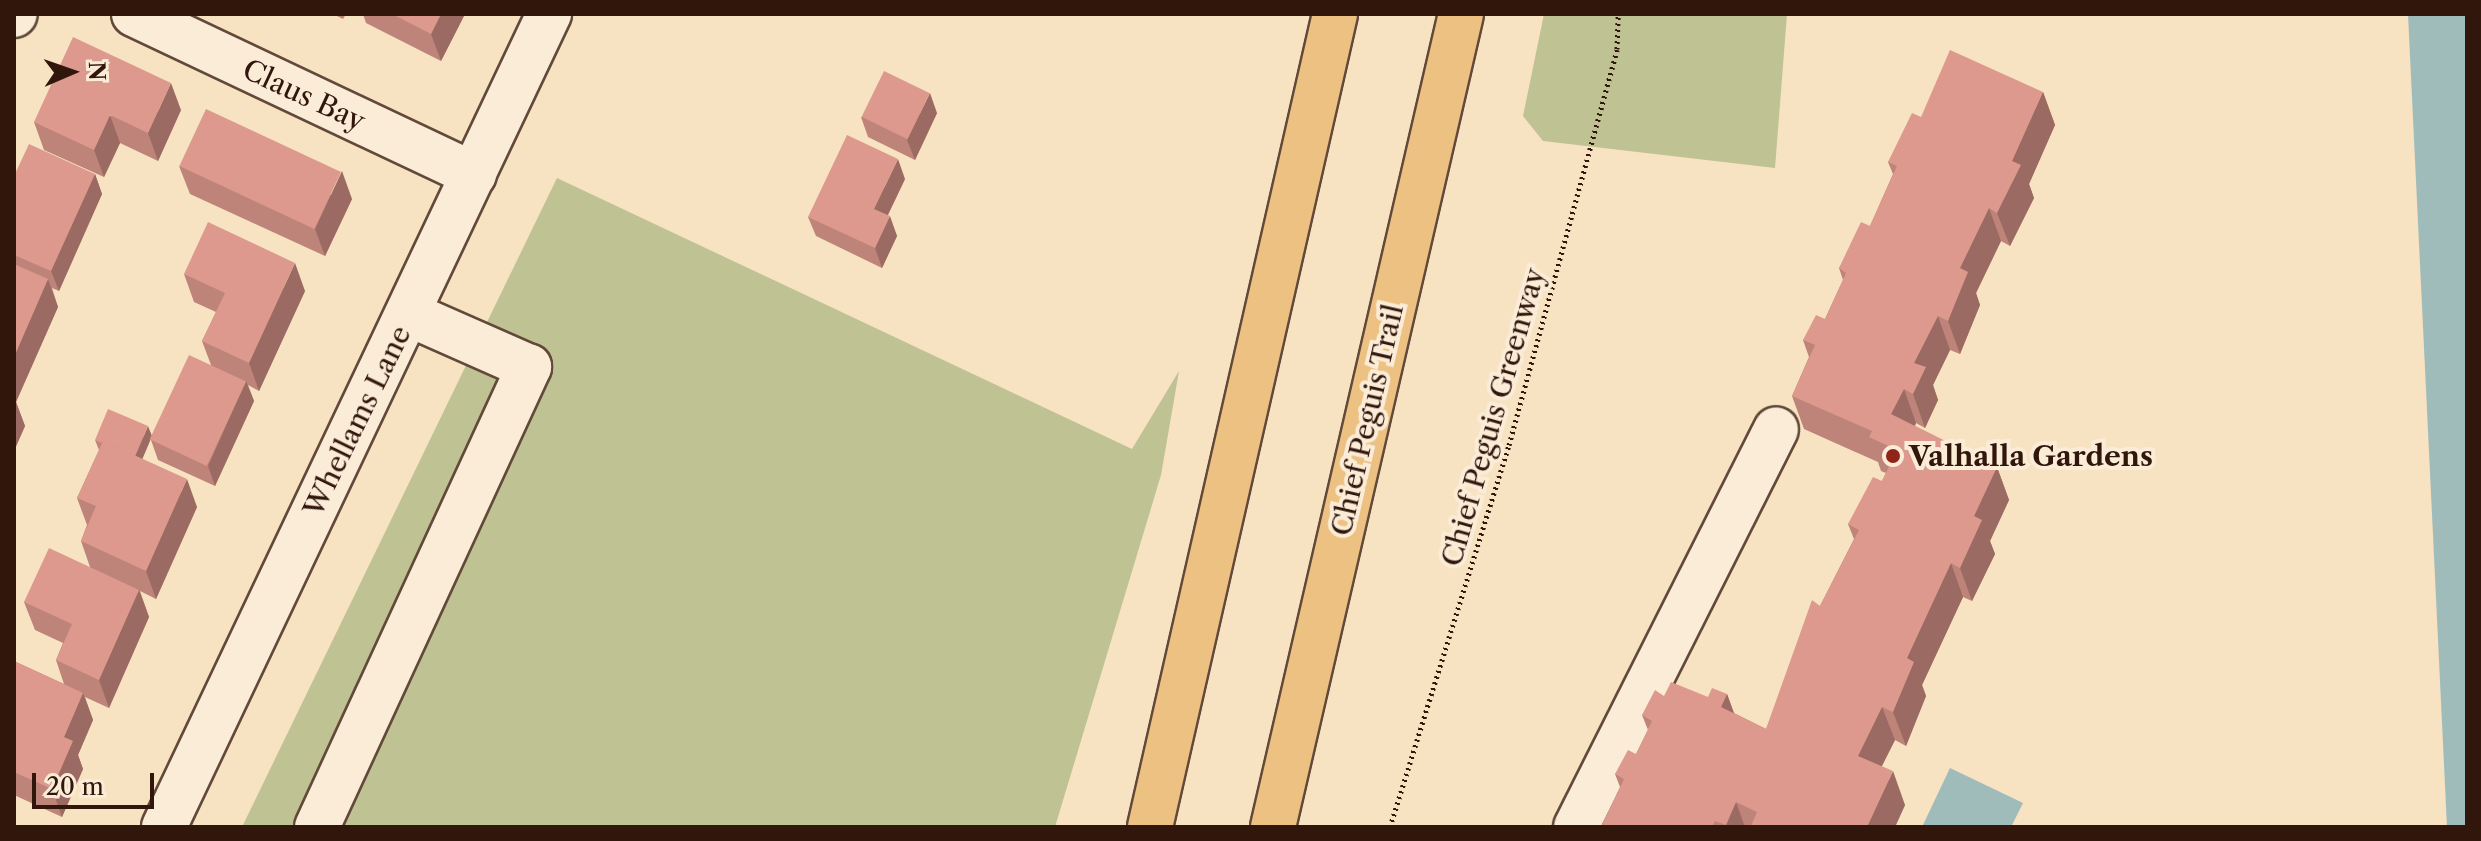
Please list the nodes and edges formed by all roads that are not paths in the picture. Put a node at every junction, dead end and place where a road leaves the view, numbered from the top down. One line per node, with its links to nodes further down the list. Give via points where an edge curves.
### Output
1 (134, 14): 5 (street, Claus Bay)
2 (549, 14): 5 (street, Whellams Lane)
3 (1335, 14): 10 (main road)
4 (1461, 14): 11 (main road, Chief Peguis Trail)
5 (474, 175): 6 (street, Whellams Lane)
6 (409, 314): 8 (street, Whellams Lane); 9 (street, via 529,367)
7 (1776, 430): 12 (street)
8 (164, 827)
9 (317, 827)
10 (1150, 827)
11 (1273, 827)
12 (1576, 827)

